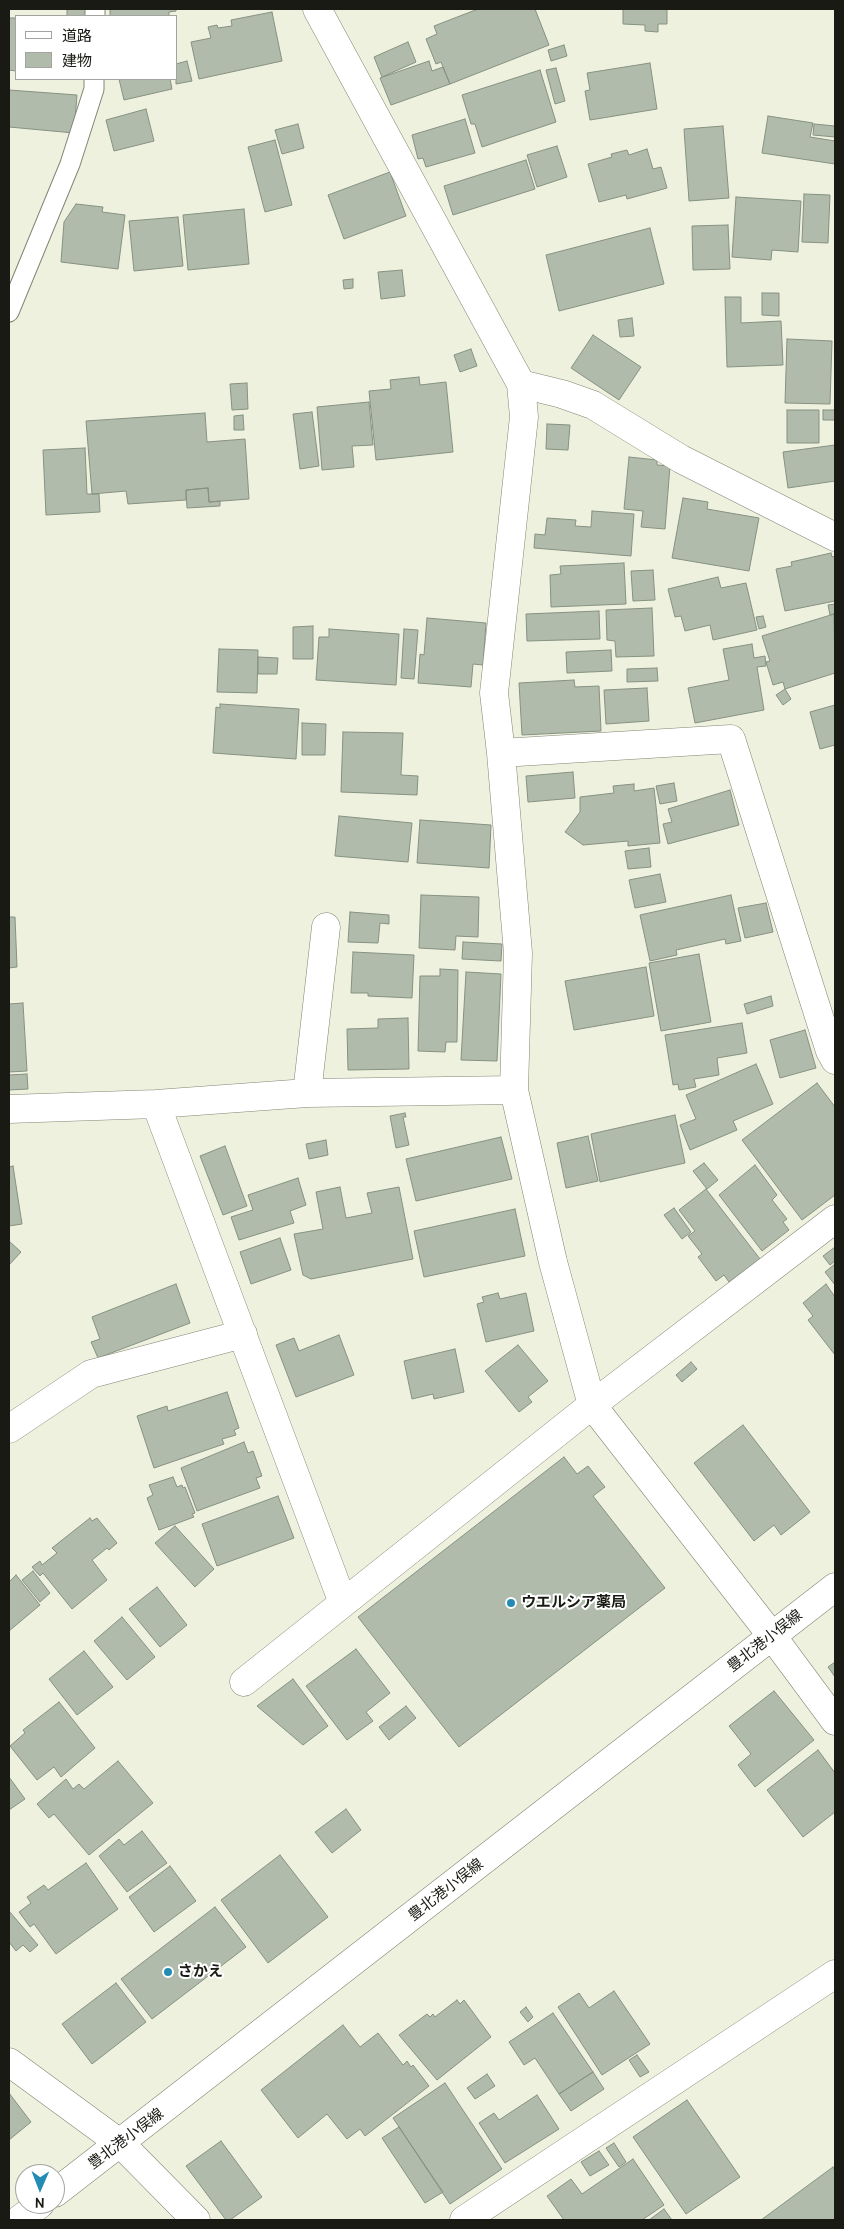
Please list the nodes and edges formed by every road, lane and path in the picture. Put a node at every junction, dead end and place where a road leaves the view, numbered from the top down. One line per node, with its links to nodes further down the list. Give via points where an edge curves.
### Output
1 (317, 9): 4 (street)
2 (94, 80): 3 (lane, via 70,164)
3 (9, 312)
4 (521, 384): 5 (street, via 593,405 681,459); 6 (street, via 524,417 494,693)
5 (835, 537)
6 (502, 752): 8 (street, via 731,739); 9 (street, via 518,953)
7 (326, 927): 10 (street)
8 (835, 1060)
9 (514, 1090): 10 (street); 15 (street, via 553,1262)
10 (307, 1093): 11 (street)
11 (156, 1104): 12 (street); 14 (street)
12 (9, 1109)
13 (835, 1219): 15 (street)
14 (243, 1334): 16 (street, via 91,1374); 18 (street)
15 (592, 1405): 18 (street); 19 (street)
16 (9, 1429)
17 (835, 1587): 19 (street, 豊北港小俣線)
18 (343, 1603): 20 (street)
19 (772, 1636): 21 (street); 24 (street, 豊北港小俣線)
20 (244, 1682)
21 (835, 1721)
22 (835, 1974): 27 (street)
23 (9, 2062): 24 (street)
24 (121, 2144): 25 (street, 豊北港小俣線); 26 (street)
25 (65, 2186)
26 (196, 2220)
27 (464, 2220)

